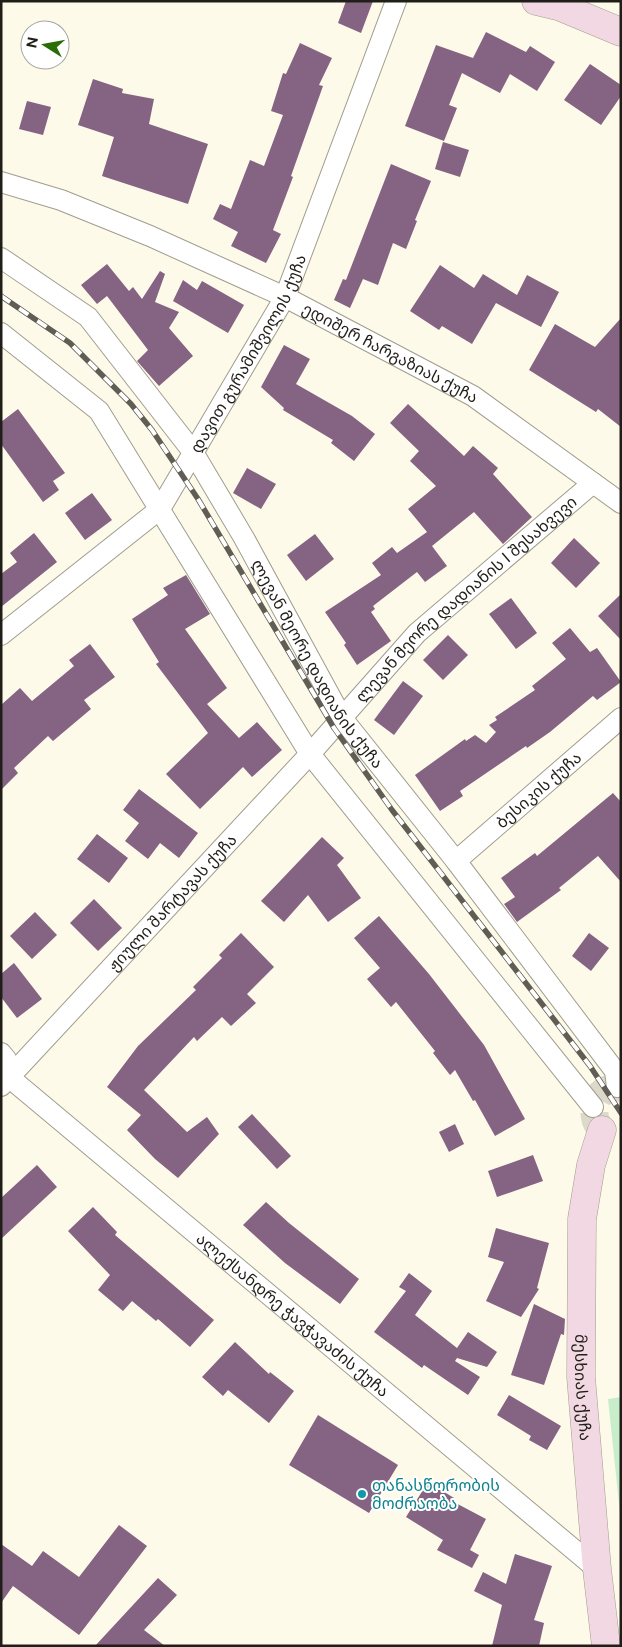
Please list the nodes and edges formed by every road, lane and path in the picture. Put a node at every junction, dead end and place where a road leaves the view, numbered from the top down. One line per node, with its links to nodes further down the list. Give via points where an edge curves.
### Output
1 (396, 1): 6 (street, დავით გურამიშვილის ქუჩა)
2 (536, 1): 3 (street)
3 (621, 32)
4 (1, 182): 6 (street, ედიშერ ჩარგაზიას ქუჩა, via 61,200 141,232)
5 (1, 258): 8 (street, ლევან მეორე დადიანის ქუჩა, via 88,317)
6 (285, 297): 8 (street, დავით გურამიშვილის ქუჩა); 9 (street, ედიშერ ჩარგაზიას ქუჩა, via 473,396)
7 (1, 333): 11 (street, via 99,411)
8 (193, 452): 11 (street, დავით გურამიშვილის ქუჩა); 13 (street, ლევან მეორე დადიანის ქუჩა)
9 (593, 483): 10 (street, ედიშერ ჩარგაზიას ქუჩა); 13 (street, ლევან მეორე დადიანის I შესახვევი, via 417,633)
10 (621, 503)
11 (160, 509): 12 (street, დავით გურამიშვილის ქუჩა); 15 (street)
12 (1, 636)
13 (342, 718): 15 (street, ჟიული შარტავას ქუჩა); 16 (street, ლევან მეორე დადიანის ქუჩა)
14 (621, 718): 16 (street, ბესიკის ქუჩა)
15 (310, 754): 18 (street, ჟიული შარტავას ქუჩა); 20 (street)
16 (456, 861): 19 (street, ლევან მეორე დადიანის ქუჩა, via 615,1071)
17 (1, 1052): 18 (street, via 6,1059)
18 (6, 1082): 21 (street, ალექსანდრე ჭავჭავაძის ქუჩა)
19 (617, 1087)
20 (598, 1119): 21 (street, მესხიას ქუჩა, via 582,1219 581,1378)
21 (597, 1569): 22 (street, მესხიას ქუჩა)
22 (606, 1646)

